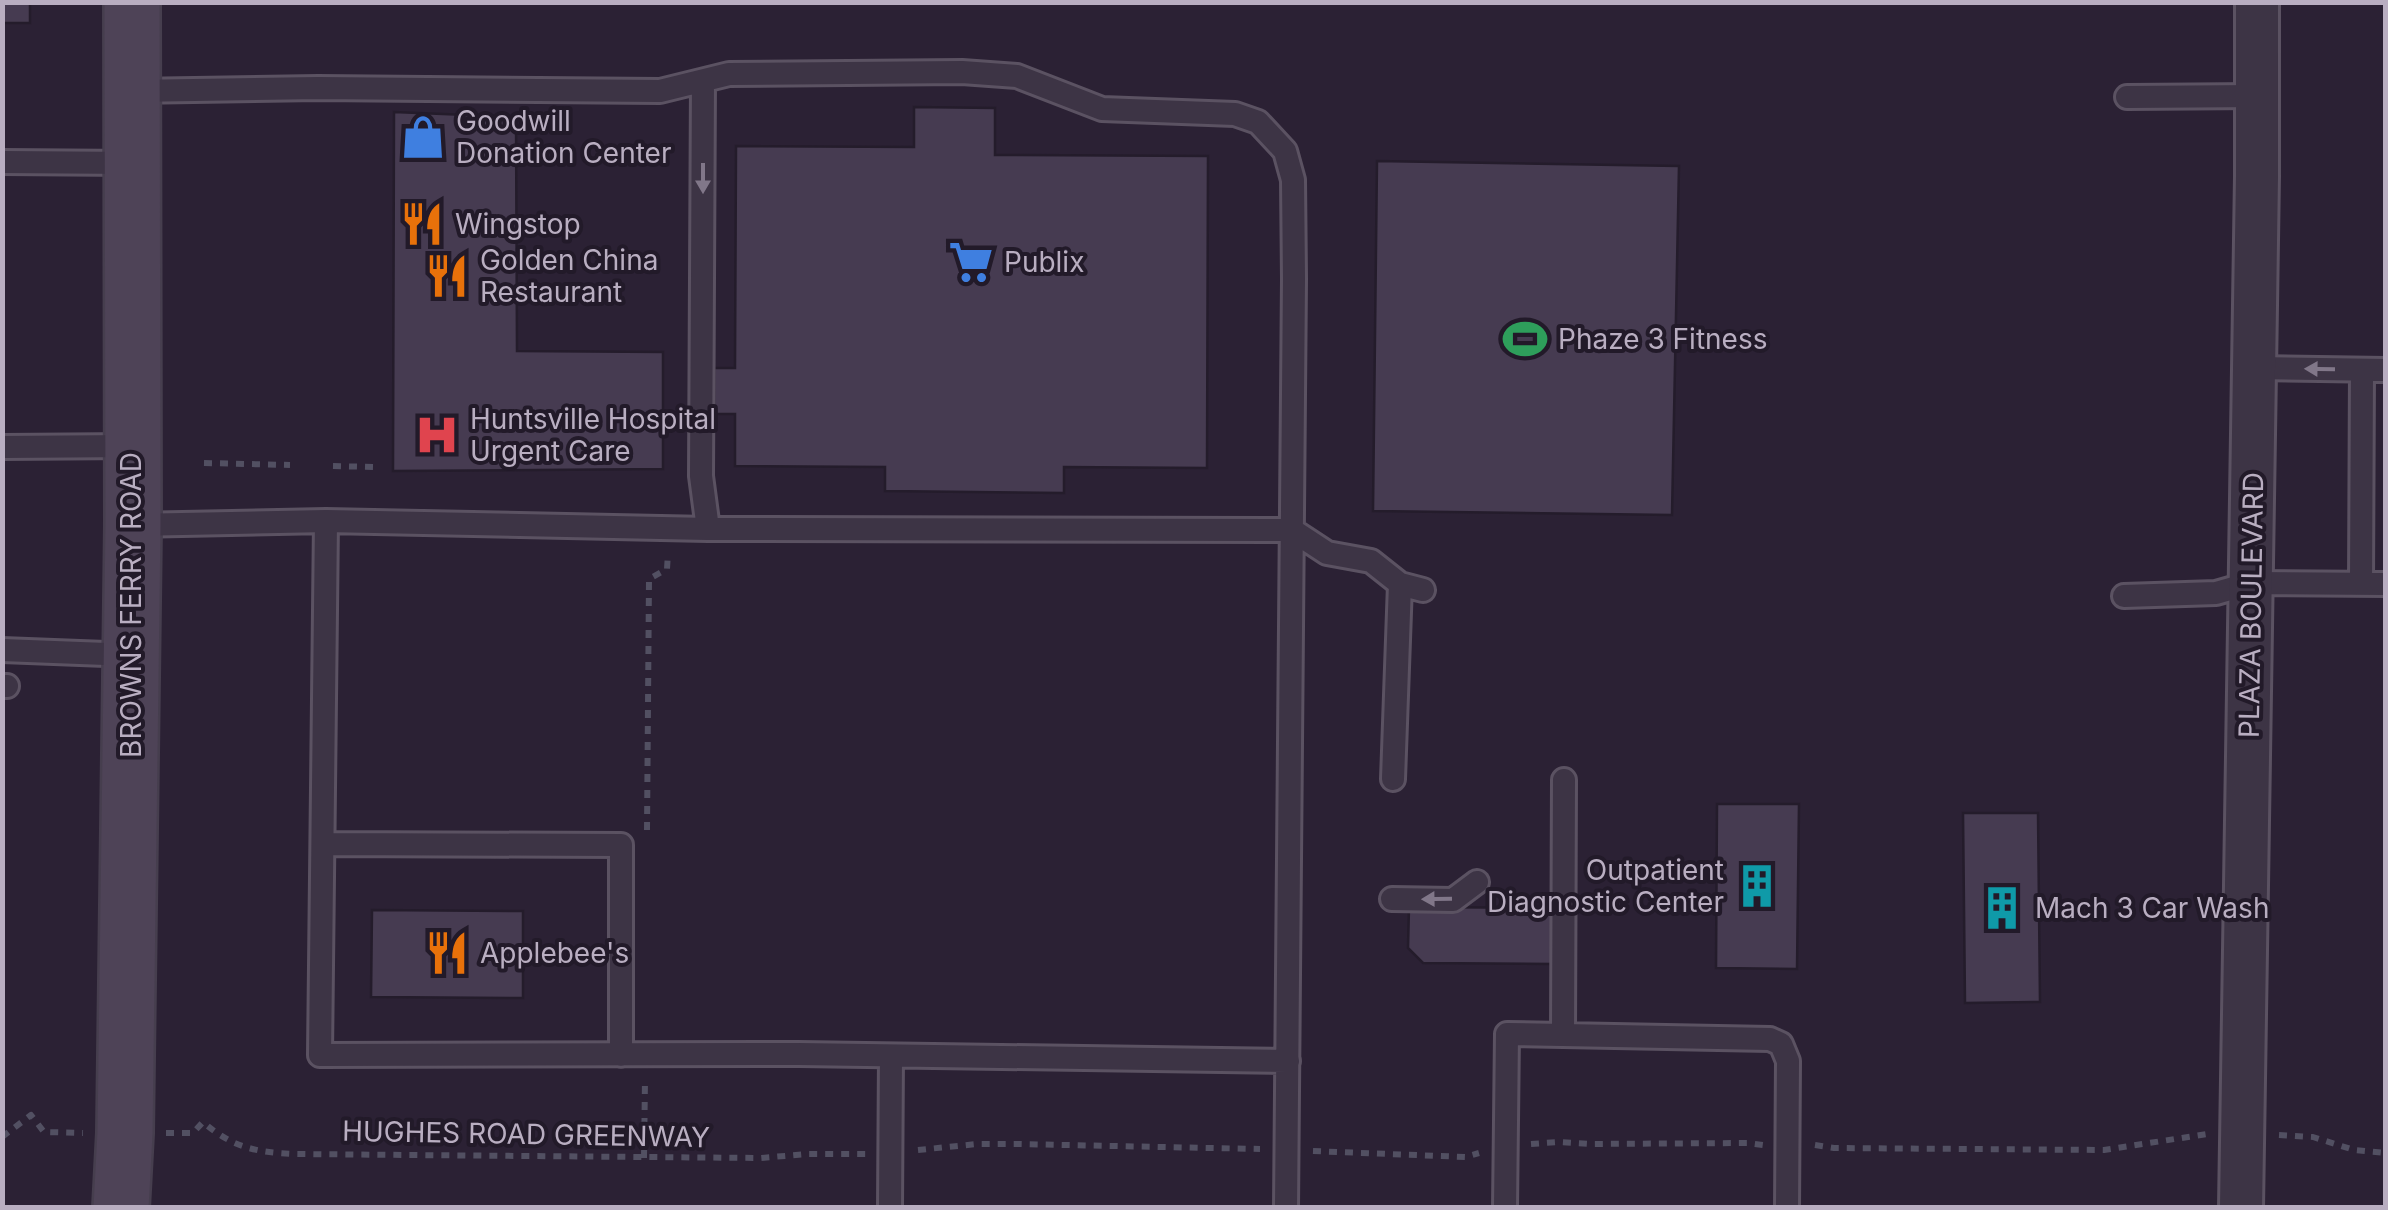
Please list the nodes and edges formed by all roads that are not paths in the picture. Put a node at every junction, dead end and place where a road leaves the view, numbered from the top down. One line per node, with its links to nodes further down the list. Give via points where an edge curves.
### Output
1 (132, 2): 4 (main road, BROWNS FERRY ROAD)
2 (2257, 2): 5 (street, PLAZA BOULEVARD)
3 (703, 80): 4 (lane, via 660,91); 16 (lane, one-way to 16, via 701,476); 17 (lane, via 729,74 1018,76 1102,108 1235,114 1258,122 1286,151 1293,180)
4 (132, 91): 8 (main road, BROWNS FERRY ROAD)
5 (2257, 96): 6 (lane); 9 (street, PLAZA BOULEVARD)
6 (2127, 97)
7 (2, 162): 8 (lane)
8 (134, 162): 13 (main road, BROWNS FERRY ROAD)
9 (2254, 368): 10 (lane, one-way to 9); 18 (street, PLAZA BOULEVARD)
10 (2362, 370): 11 (lane); 19 (lane)
11 (2386, 370)
12 (2, 446): 13 (lane)
13 (132, 446): 15 (main road, BROWNS FERRY ROAD)
14 (326, 521): 15 (lane); 16 (lane); 26 (lane)
15 (133, 526): 23 (main road, BROWNS FERRY ROAD)
16 (708, 529): 17 (lane)
17 (1292, 530): 24 (lane, via 1327,553 1372,561 1411,587); 32 (lane)
18 (2252, 583): 19 (lane); 21 (lane, via 2216,593); 38 (street, PLAZA BOULEVARD)
19 (2360, 584): 20 (lane)
20 (2386, 584)
21 (2124, 596)
22 (5, 650): 23 (lane)
23 (132, 655): 33 (main road, BROWNS FERRY ROAD)
24 (1393, 779)
25 (1564, 780): 29 (lane)
26 (323, 844): 30 (lane, via 621,845); 30 (lane, via 320,1055)
27 (1477, 882): 28 (lane, one-way to 28, via 1453,900)
28 (1392, 899)
29 (1563, 1035): 36 (lane, via 1507,1034); 37 (lane, via 1770,1038 1781,1044 1788,1061)
30 (620, 1055): 31 (lane)
31 (892, 1056): 32 (lane); 34 (lane)
32 (1288, 1061): 35 (lane)
33 (121, 1208)
34 (890, 1208)
35 (1286, 1208)
36 (1505, 1208)
37 (1787, 1208)
38 (2242, 1208)

